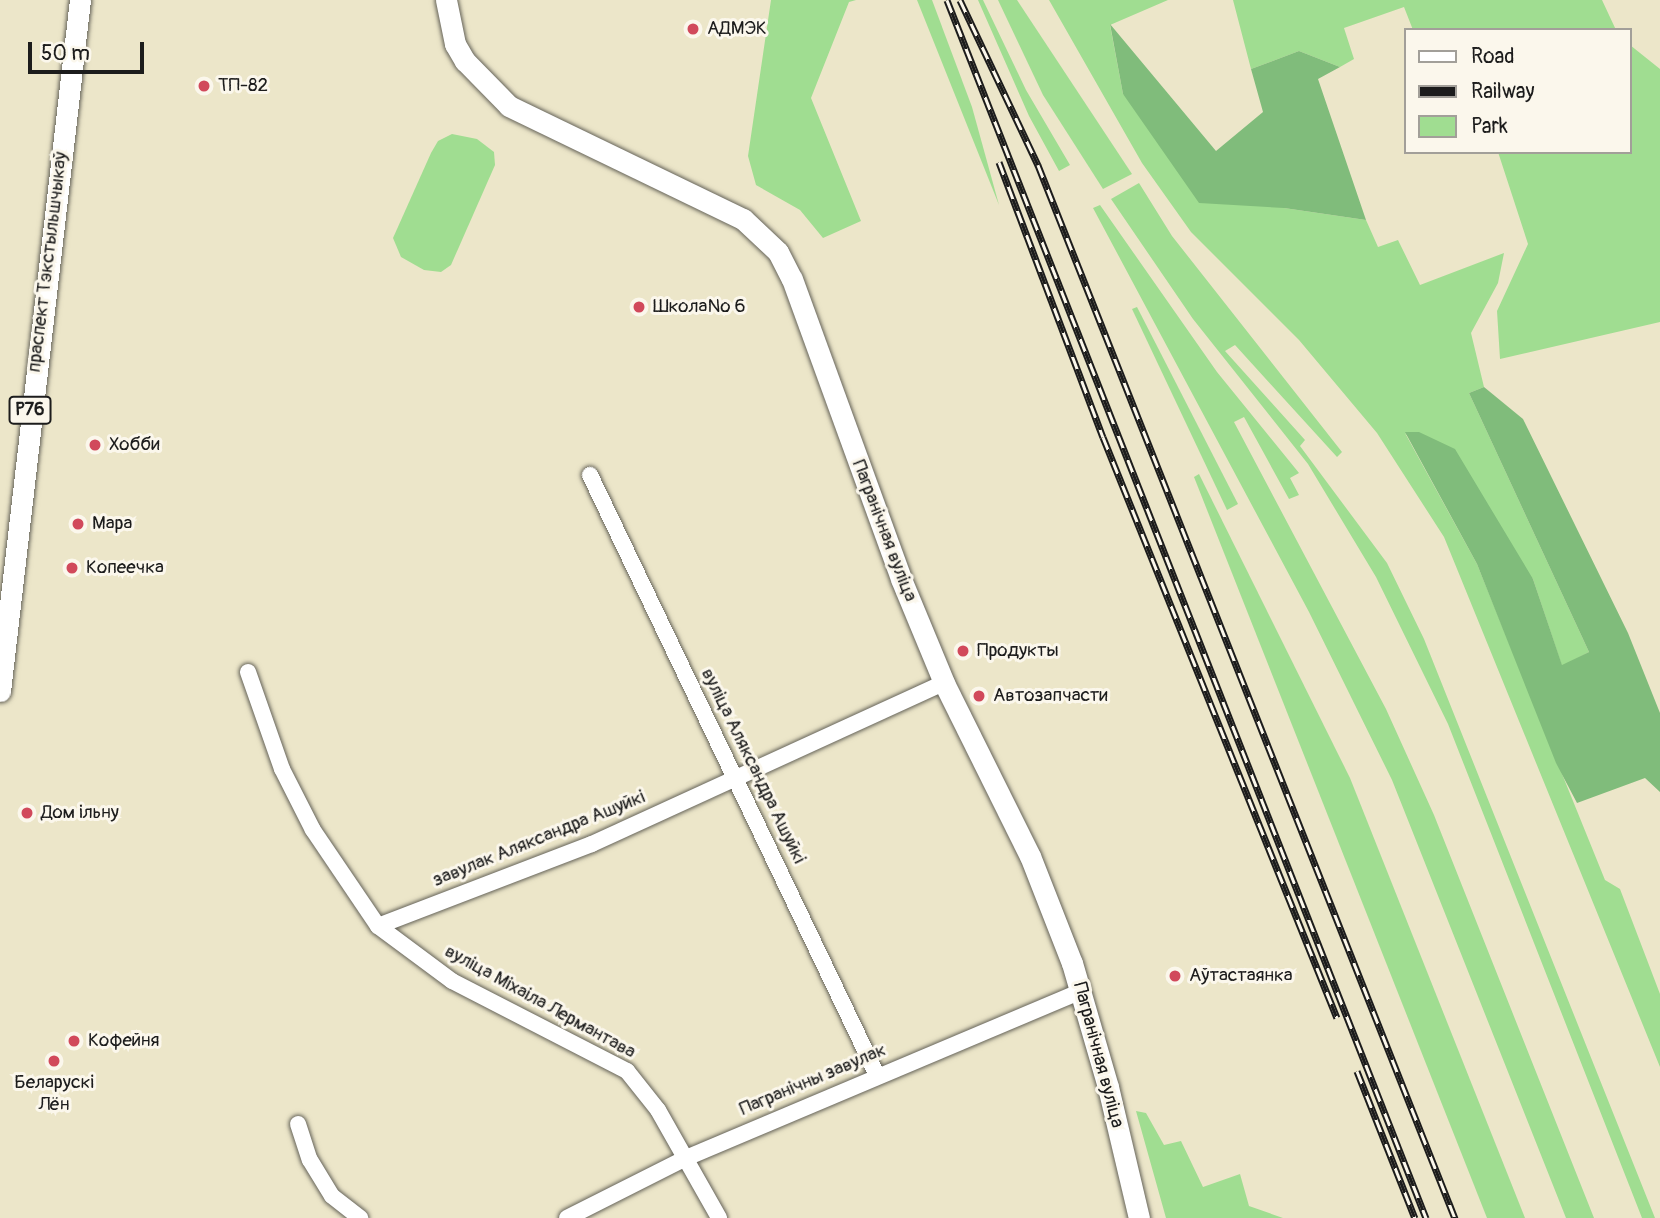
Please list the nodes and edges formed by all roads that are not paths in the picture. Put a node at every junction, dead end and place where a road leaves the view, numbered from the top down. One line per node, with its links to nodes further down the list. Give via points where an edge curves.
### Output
1 (80, 0): 4 (main road, праспект Тэкстыльшчыкаў / Р76)
2 (446, 0): 6 (main road, Пагранічная вуліца, via 455,44 465,61 509,106 743,219 778,252)
3 (590, 475): 8 (street, вуліца Аляксандра Ашуйкі)
4 (3, 618): 7 (main road, праспект Тэкстыльшчыкаў / Р76)
5 (248, 672): 9 (street, вуліца Міхаіла Лермантава, via 282,769 313,830)
6 (944, 683): 8 (street, завулак Аляксандра Ашуйкі); 10 (main road, Пагранічная вуліца, via 1030,856)
7 (0, 690)
8 (735, 777): 9 (street, завулак Аляксандра Ашуйкі, via 592,844); 11 (street, вуліца Аляксандра Ашуйкі)
9 (377, 926): 13 (street, вуліца Міхаіла Лермантава, via 452,981 627,1071 658,1110)
10 (1082, 992): 11 (street, Пагранічны завулак); 17 (main road, Пагранічная вуліца)
11 (877, 1075): 13 (street, Пагранічны завулак)
12 (298, 1124): 14 (street, via 310,1160 332,1196)
13 (686, 1158): 15 (street, Пагранічны завулак); 16 (street, вуліца Міхаіла Лермантава)
14 (360, 1218)
15 (566, 1218)
16 (719, 1218)
17 (1139, 1218)

